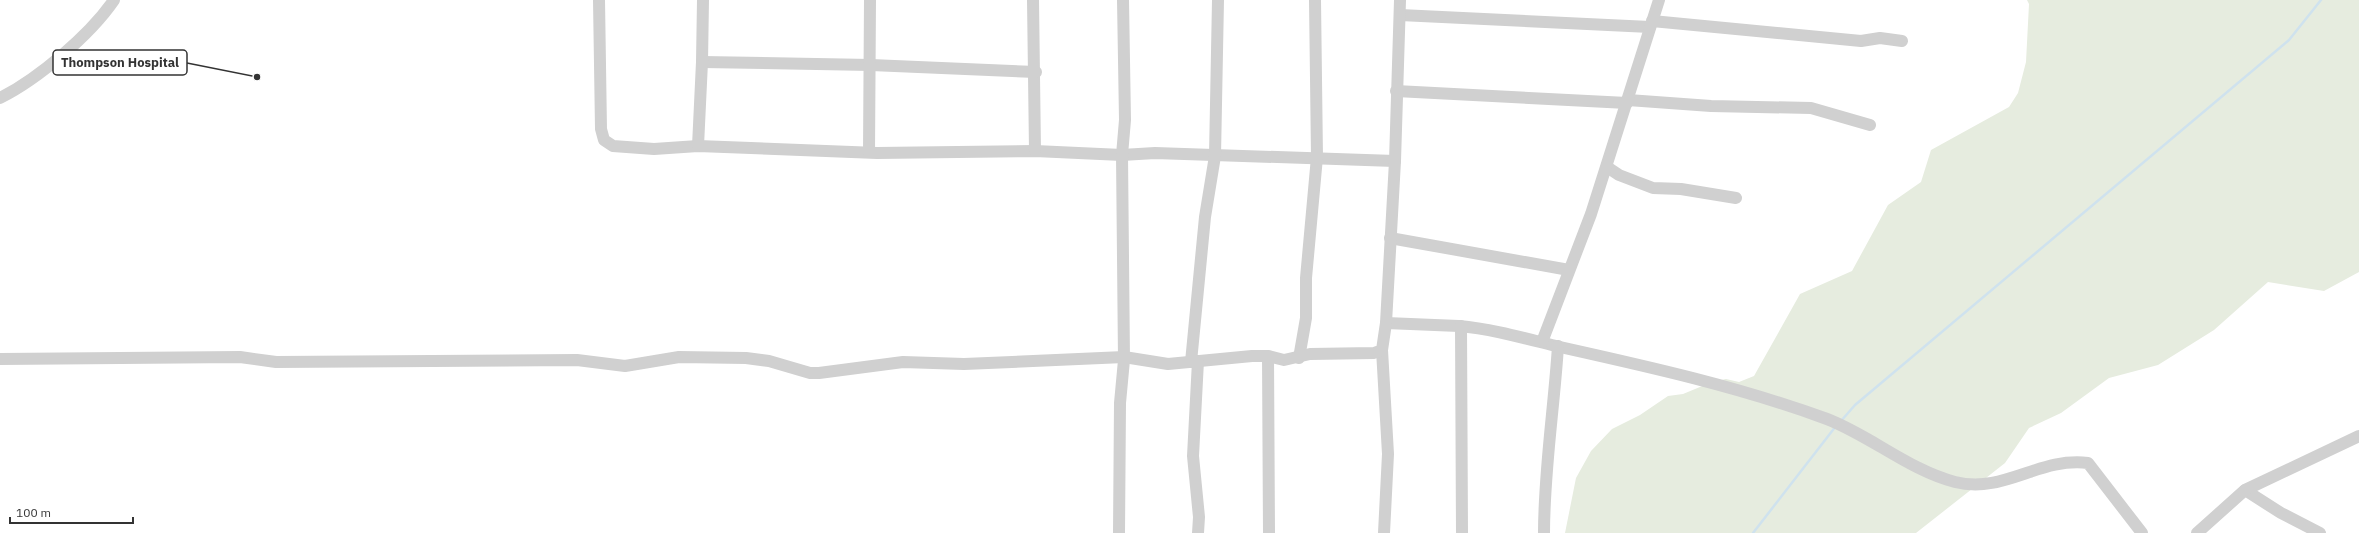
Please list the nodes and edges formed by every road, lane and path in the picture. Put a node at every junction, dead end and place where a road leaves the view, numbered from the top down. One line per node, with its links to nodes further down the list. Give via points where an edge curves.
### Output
1 (114, 0): 18 (street, via 87,31 43,70)
2 (599, 0): 21 (street, via 601,129 604,140 613,146 654,149)
3 (703, 0): 14 (street)
4 (870, 0): 15 (street)
5 (1033, 0): 16 (street)
6 (1124, 0): 24 (street)
7 (1218, 0): 25 (street)
8 (1315, 0): 26 (street)
9 (1400, 0): 11 (street)
10 (1659, 0): 12 (street)
11 (1400, 15): 12 (street); 17 (street)
12 (1651, 24): 13 (street, via 1861,41 1880,38); 19 (street)
13 (1902, 41)
14 (702, 62): 15 (street); 21 (street)
15 (871, 65): 16 (street); 23 (street)
16 (1036, 72): 22 (street)
17 (1396, 91): 19 (street); 27 (street)
18 (0, 98)
19 (1627, 101): 20 (street, via 1811,108); 28 (street)
20 (1870, 125)
21 (698, 146): 23 (street)
22 (1035, 151): 23 (street); 24 (street)
23 (869, 152)
24 (1122, 155): 25 (street, via 1155,153); 38 (street)
25 (1214, 156): 26 (street); 41 (street, via 1204,217)
26 (1317, 158): 27 (street); 39 (street, via 1306,278 1306,318)
27 (1395, 161): 30 (street)
28 (1606, 167): 29 (street, via 1619,175 1653,188 1681,189); 31 (street)
29 (1736, 198)
30 (1390, 238): 31 (street); 32 (street)
31 (1569, 270): 34 (street)
32 (1386, 324): 33 (street); 36 (street)
33 (1461, 326): 34 (street); 48 (street)
34 (1542, 342): 35 (street)
35 (1558, 346): 49 (street, via 1545,471); 50 (street, via 1709,381 1832,421 1914,466 1955,482 1995,484 2060,463 2088,463)
36 (1382, 350): 39 (street, via 1374,353 1310,354); 47 (street, via 1388,454)
37 (1268, 356): 39 (street, via 1284,360); 41 (street); 46 (street)
38 (1124, 357): 40 (street, via 964,364 903,362 819,373 746,358 679,357 625,366 577,360 276,362 240,357); 41 (street, via 1168,364); 44 (street, via 1120,404)
39 (1299, 358)
40 (0, 359)
41 (1194, 362): 45 (street, via 1193,456 1199,517)
42 (2359, 436): 43 (street)
43 (2244, 490): 51 (street); 52 (street, via 2280,513)
44 (1119, 533)
45 (1198, 533)
46 (1269, 533)
47 (1384, 533)
48 (1462, 533)
49 (1544, 533)
50 (2142, 533)
51 (2197, 533)
52 (2320, 533)

